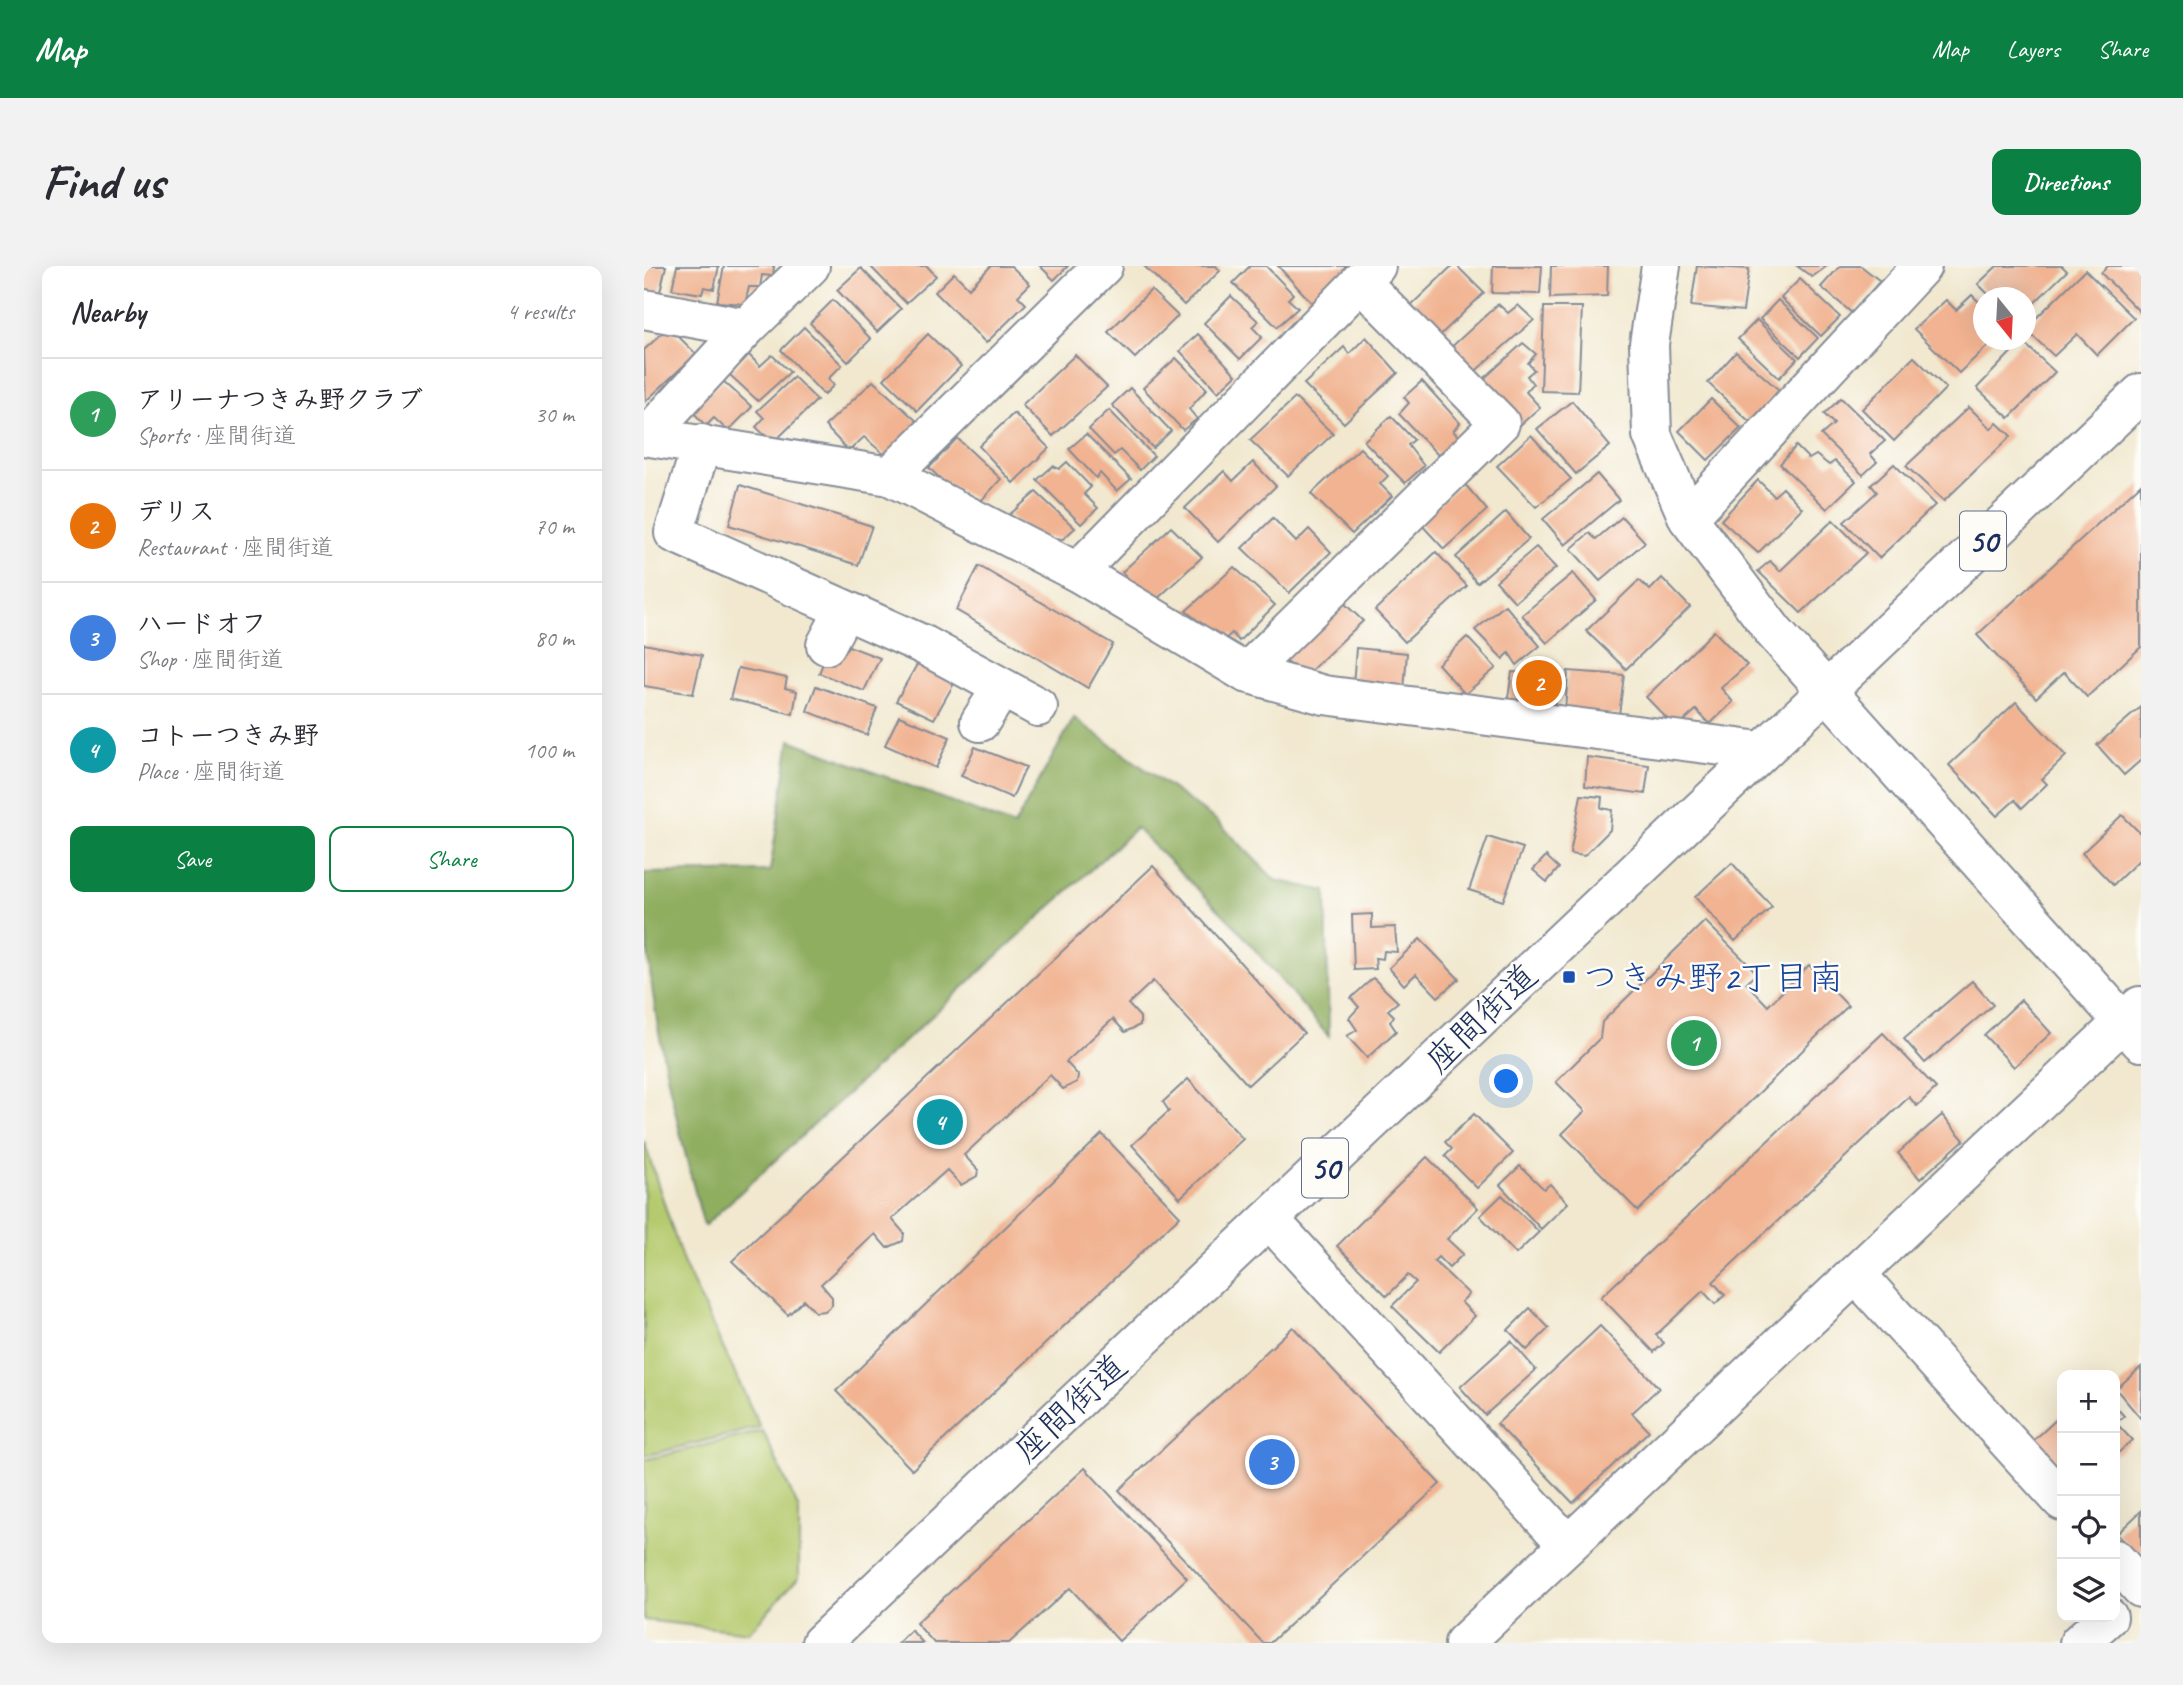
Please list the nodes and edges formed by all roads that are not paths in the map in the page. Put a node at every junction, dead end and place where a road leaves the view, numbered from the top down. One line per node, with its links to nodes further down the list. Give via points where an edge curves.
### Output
1 (810, 266): 7 (street)
2 (1103, 266): 11 (street)
3 (1661, 266): 12 (street, via 1649,344 1652,435)
4 (1922, 266): 12 (street)
5 (1368, 273): 13 (street); 16 (street, via 1500,423)
6 (644, 309): 7 (street)
7 (746, 328): 9 (street)
8 (2141, 393): 18 (street, 座間街道 / 50)
9 (645, 436): 10 (street)
10 (702, 444): 11 (street); 14 (street, via 674,533)
11 (890, 476): 13 (street)
12 (1688, 518): 18 (street, via 1774,632)
13 (1077, 572): 16 (street)
14 (844, 611): 15 (street); 17 (street, via 924,645)
15 (826, 645)
16 (1246, 673): 21 (street, via 1324,695)
17 (1001, 689): 19 (street); 20 (street)
18 (1825, 689): 21 (street, 座間街道 / 50); 22 (street)
19 (1038, 707)
20 (980, 722)
21 (1761, 751): 23 (street, 座間街道 / 50)
22 (2135, 1023): 24 (street)
23 (1270, 1220): 26 (street); 31 (street, 座間街道 / 50)
24 (1856, 1274): 25 (street); 26 (street)
25 (2057, 1496)
26 (1568, 1545): 32 (street)
27 (2120, 1565): 28 (street)
28 (2141, 1588): 29 (street)
29 (2120, 1607)
30 (2102, 1622): 33 (street)
31 (821, 1643)
32 (1464, 1643)
33 (2079, 1643)

